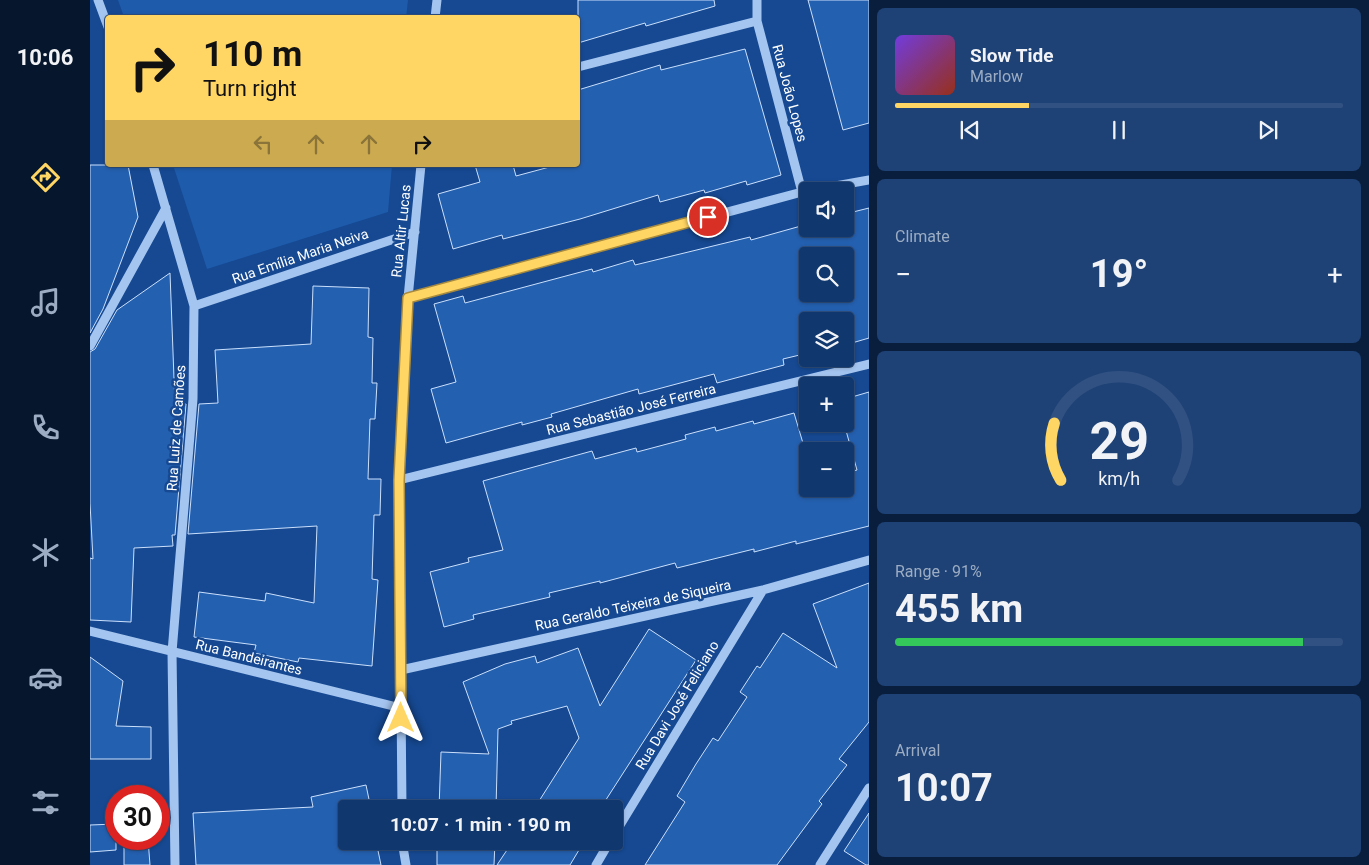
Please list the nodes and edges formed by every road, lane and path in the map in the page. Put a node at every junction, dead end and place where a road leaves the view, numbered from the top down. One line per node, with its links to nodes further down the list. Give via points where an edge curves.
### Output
1 (98, 0): 5 (street)
2 (437, 0): 4 (street)
3 (757, 0): 6 (street, Rua João Lopes)
4 (435, 15)
5 (105, 19)
6 (756, 21): 7 (street); 11 (street, Rua João Lopes)
7 (580, 66)
8 (154, 167): 14 (street, Rua Luiz de Camões)
9 (421, 167): 15 (street, Rua Altir Lucas)
10 (869, 180): 12 (street)
11 (799, 182)
12 (854, 183)
13 (799, 193): 16 (street)
14 (166, 208): 17 (street, Rua Luiz de Camões); 18 (street)
15 (414, 232): 16 (street, Rua Altir Lucas); 17 (street, Rua Emília Maria Neiva)
16 (408, 298): 20 (street, Rua Altir Lucas)
17 (194, 306): 24 (street, Rua Luiz de Camões, via 193,399)
18 (90, 346)
19 (869, 364): 20 (street, Rua Sebastião José Ferreira)
20 (399, 480): 25 (street, Rua Altir Lucas)
21 (869, 560): 22 (street, Rua Geraldo Teixeira de Siqueira)
22 (763, 590): 25 (street, Rua Geraldo Teixeira de Siqueira); 29 (street, Rua Davi José Feliciano)
23 (90, 631): 24 (street, Rua Bandeirantes)
24 (172, 652): 26 (street, Rua Bandeirantes); 32 (street, Rua Luiz de Camões)
25 (401, 670): 26 (street, Rua Altir Lucas)
26 (401, 708): 28 (street, Rua Altir Lucas)
27 (869, 788): 35 (street)
28 (402, 800)
29 (623, 820)
30 (404, 850): 33 (street)
31 (605, 850): 34 (street)
32 (175, 865)
33 (406, 865)
34 (596, 865)
35 (820, 865)

